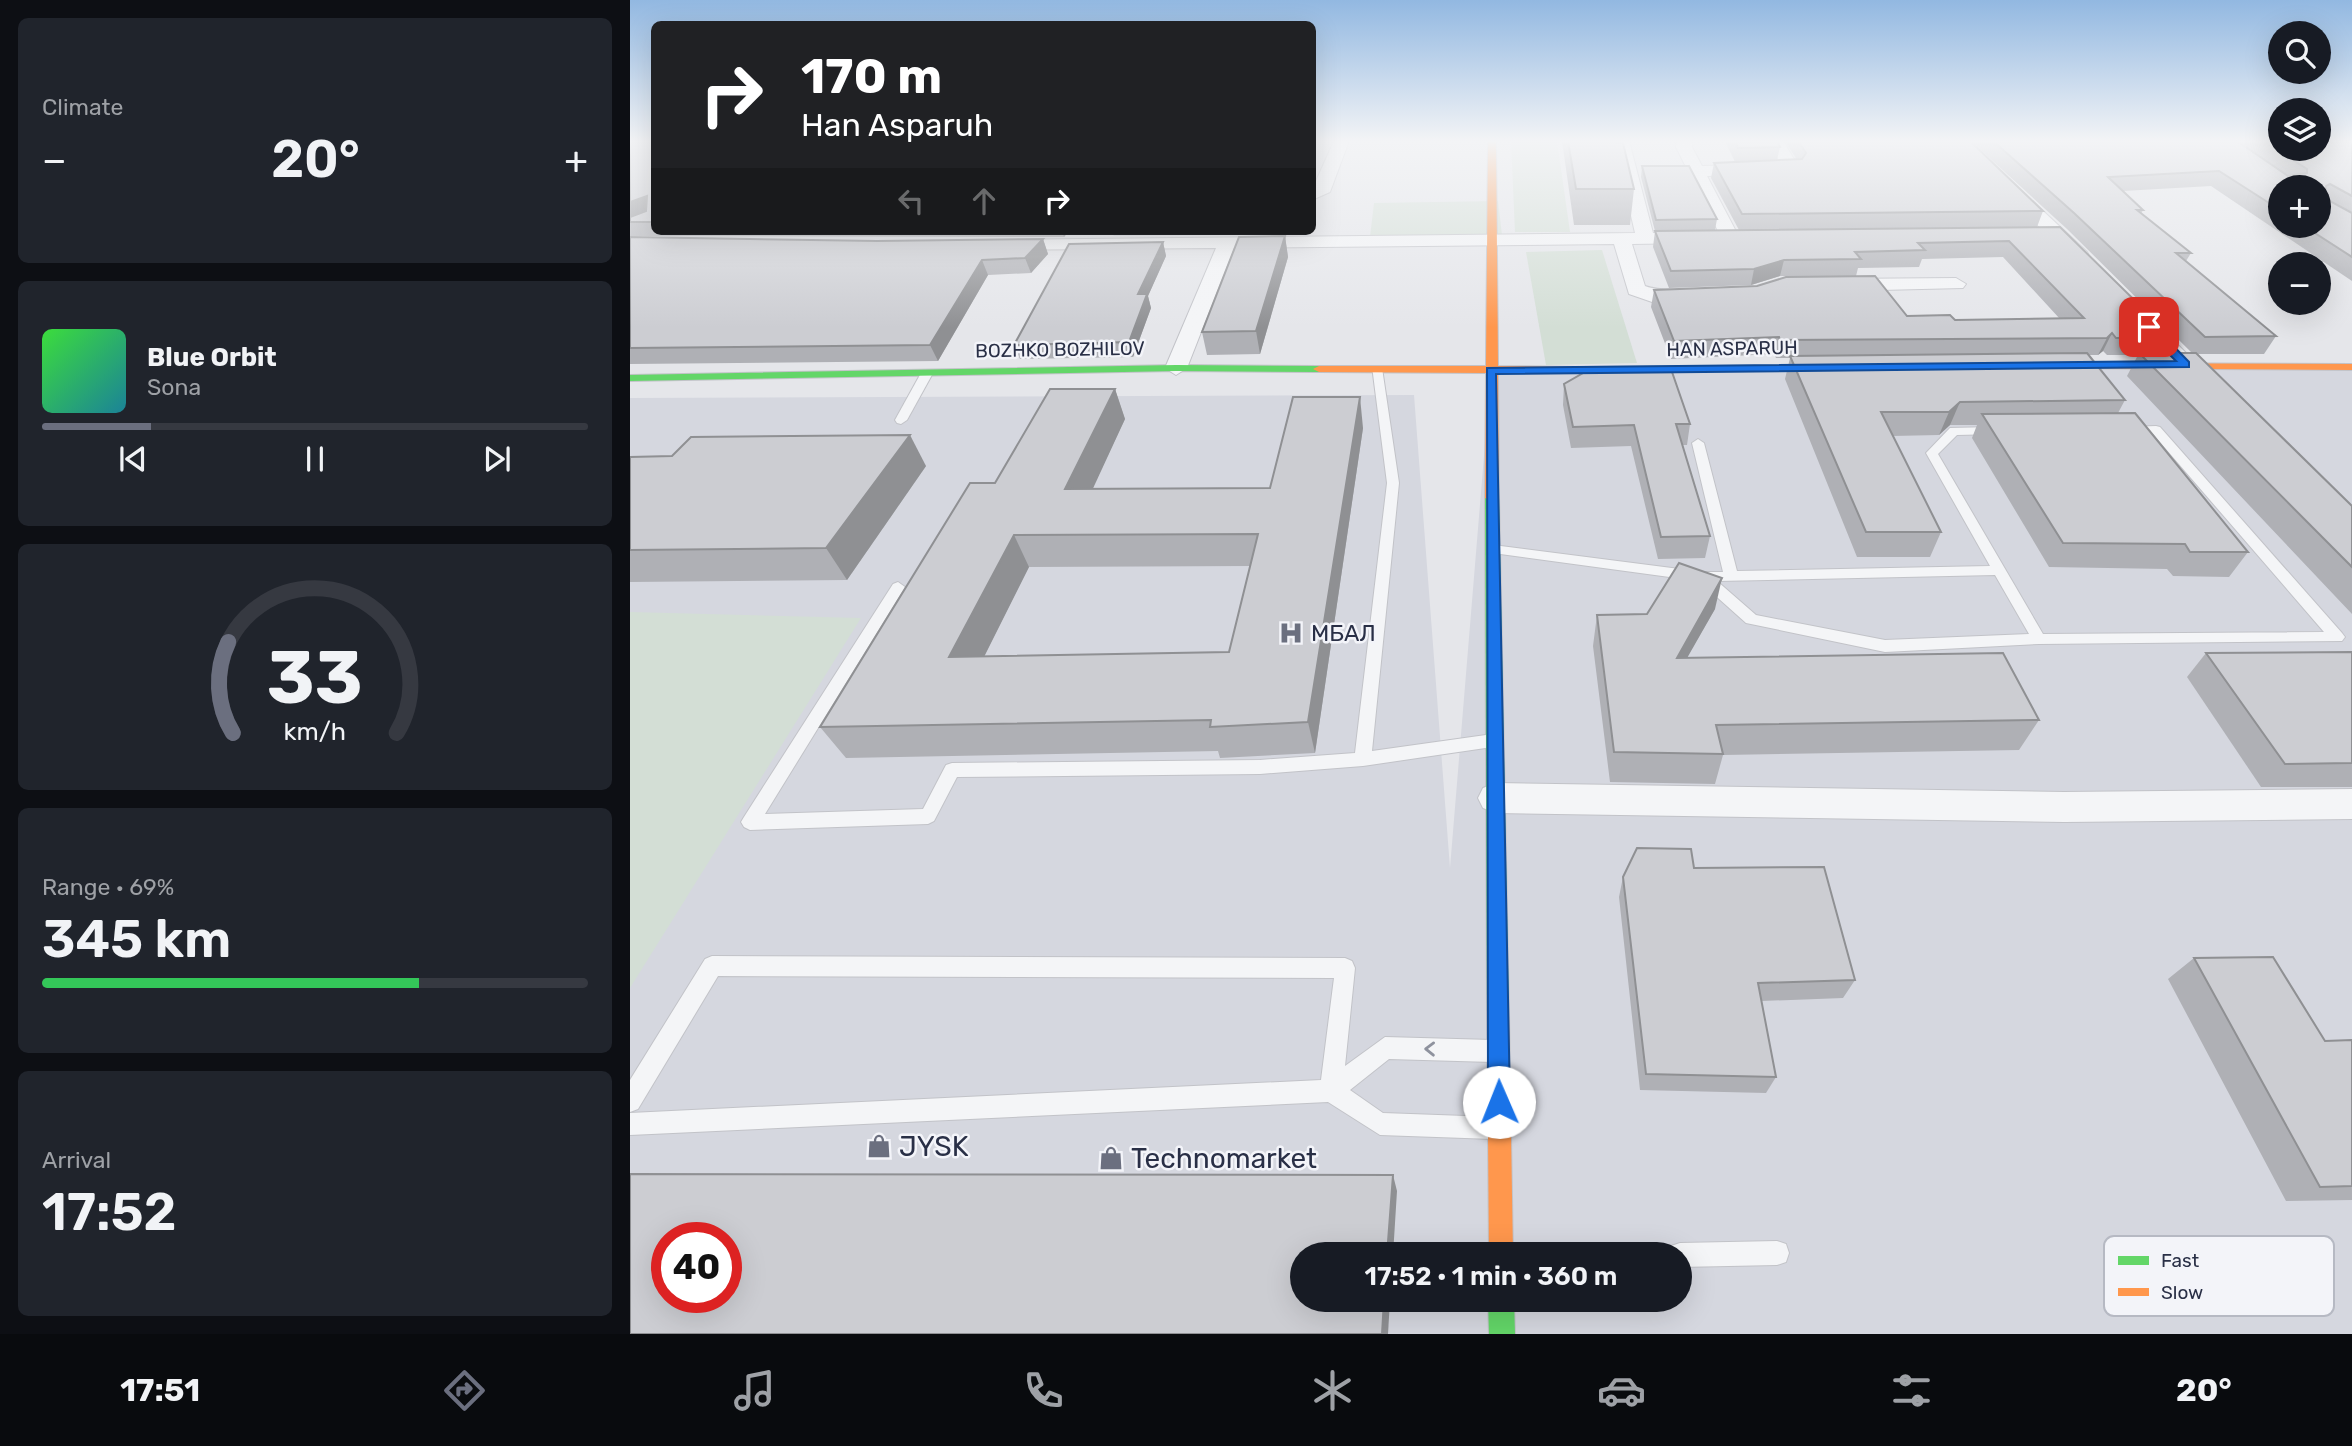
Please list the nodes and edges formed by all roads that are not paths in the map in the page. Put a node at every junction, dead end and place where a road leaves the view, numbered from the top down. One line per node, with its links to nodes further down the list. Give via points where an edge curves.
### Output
1 (1492, 203): 11 (street)
2 (1636, 203): 10 (street)
3 (1716, 203): 10 (street, via 1737,237)
4 (2025, 203): 7 (street)
5 (1075, 235): 13 (street)
6 (2032, 235): 7 (street)
7 (2059, 235): 15 (street)
8 (1287, 236): 11 (street); 12 (street)
9 (1620, 238): 10 (street); 11 (street); 18 (street, via 1636,290 1655,297)
10 (1645, 238)
11 (1492, 239): 26 (street)
12 (1227, 243): 13 (street); 23 (street)
13 (1064, 244): 14 (street)
14 (981, 245)
15 (2088, 265)
16 (1956, 284): 17 (street)
17 (1821, 285)
18 (1711, 295)
19 (2127, 305): 20 (street)
20 (2185, 365): 21 (street); 22 (street); 29 (street)
21 (2034, 366)
22 (2352, 367)
23 (1176, 368): 25 (street, BOZHKO BOZHILOV); 27 (street, BOZHKO BOZHILOV)
24 (1855, 368): 26 (street, HAN ASPARUH)
25 (1377, 369): 26 (street, BOZHKO BOZHILOV); 41 (lane, via 1392,483)
26 (1491, 371): 34 (street)
27 (927, 373): 28 (street, BOZHKO BOZHILOV); 30 (lane)
28 (630, 378)
29 (2224, 403)
30 (901, 420)
31 (2008, 431): 35 (lane, via 1954,431 1932,453)
32 (2115, 431): 39 (lane, via 2156,430 2337,637)
33 (1698, 443): 36 (lane)
34 (1493, 549): 37 (lane); 40 (street)
35 (1999, 570): 36 (lane); 39 (lane)
36 (1731, 576): 37 (lane)
37 (1703, 577): 39 (lane, via 1751,619 1885,646)
38 (898, 587): 41 (lane, via 750,822 928,816 952,770 1260,767)
39 (2039, 639)
40 (1495, 741): 41 (lane); 42 (street)
41 (1363, 759)
42 (1496, 798): 43 (street, via 2064,807); 44 (street)
43 (2352, 804)
44 (1498, 1051): 45 (lane, one-way to 45, via 1385,1048); 48 (street)
45 (1331, 1091): 46 (lane, via 1345,968 712,966); 47 (lane); 48 (lane, via 1380,1124)
46 (630, 1101)
47 (630, 1124)
48 (1499, 1128): 49 (street)
49 (1501, 1242)
50 (1777, 1253): 51 (lane)
51 (1692, 1255)
52 (1502, 1312): 53 (street)
53 (1502, 1334)

